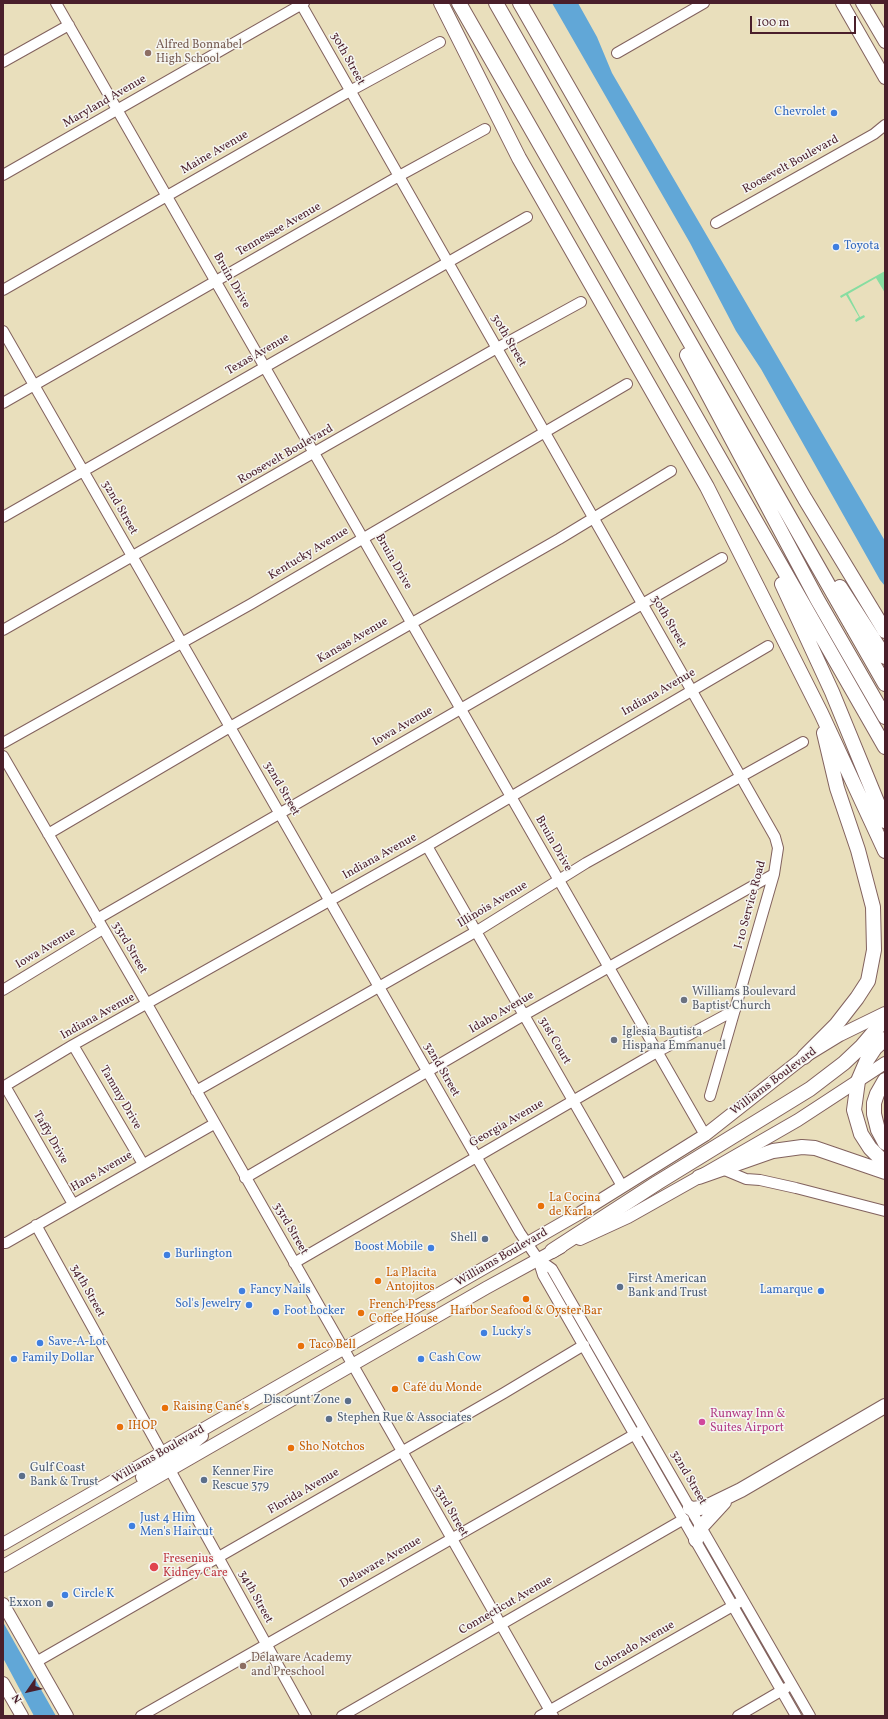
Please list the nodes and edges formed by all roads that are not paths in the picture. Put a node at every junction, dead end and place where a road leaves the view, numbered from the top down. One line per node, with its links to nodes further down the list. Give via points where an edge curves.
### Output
1 (56, 3): 10 (street, Bruin Drive)
2 (441, 3): 57 (highway, via 519,158 707,487)
3 (459, 3): 40 (highway)
4 (496, 3): 17 (highway)
5 (520, 3): 50 (highway, via 805,499)
6 (704, 3): 13 (street)
7 (842, 3): 15 (main road)
8 (862, 3): 12 (main road)
9 (303, 4): 16 (street, 30th Street); 18 (street, Maryland Avenue)
10 (69, 25): 14 (street); 18 (street, Bruin Drive)
11 (440, 42): 16 (street, Maine Avenue)
12 (885, 42)
13 (617, 53)
14 (3, 62)
15 (885, 78)
16 (350, 91): 22 (street, 30th Street); 23 (street, Maine Avenue)
17 (552, 102): 41 (highway); 58 (highway, via 817,599)
18 (118, 109): 21 (street, Maryland Avenue); 23 (street, Bruin Drive)
19 (883, 128): 25 (street, Roosevelt Boulevard)
20 (485, 129): 22 (street, Tennessee Avenue)
21 (3, 175)
22 (399, 176): 26 (street, 30th Street); 27 (street, Tennessee Avenue)
23 (167, 195): 27 (street, Bruin Drive); 28 (street, Maine Avenue)
24 (527, 217): 26 (street, Texas Avenue)
25 (716, 223)
26 (448, 262): 31 (street, 30th Street); 32 (street, Texas Avenue)
27 (216, 280): 32 (street, Bruin Drive); 34 (street, Tennessee Avenue)
28 (3, 290)
29 (581, 302): 31 (street, Roosevelt Boulevard)
30 (3, 331): 34 (street, 32nd Street)
31 (497, 348): 36 (street, 30th Street); 37 (street, Roosevelt Boulevard)
32 (265, 366): 37 (street, Bruin Drive); 38 (street, Texas Avenue)
33 (627, 384): 36 (street, Kentucky Avenue)
34 (34, 385): 35 (street, Tennessee Avenue); 38 (street, 32nd Street)
35 (3, 403)
36 (544, 432): 43 (street, 30th Street); 44 (street, Kentucky Avenue)
37 (315, 453): 44 (street, Bruin Drive); 45 (street, Roosevelt Boulevard)
38 (83, 471): 42 (street, Texas Avenue); 45 (street, 32nd Street)
39 (671, 471): 43 (street, Kansas Avenue)
40 (740, 495): 62 (highway); 67 (highway, via 832,692)
41 (785, 508): 53 (highway, via 844,592); 54 (highway)
42 (3, 517)
43 (594, 518): 47 (street, 30th Street); 48 (street, Kansas Avenue)
44 (363, 537): 48 (street, Bruin Drive); 51 (street, Kentucky Avenue)
45 (132, 557): 49 (street, Roosevelt Boulevard); 51 (street, 32nd Street)
46 (722, 558): 47 (street, Iowa Avenue)
47 (642, 603): 55 (street, 30th Street); 56 (street, Iowa Avenue)
48 (412, 622): 56 (street, Bruin Drive); 59 (street, Kansas Avenue)
49 (3, 630)
50 (885, 631)
51 (182, 643): 59 (street, 32nd Street); 61 (street, Kentucky Avenue)
52 (768, 646): 55 (street, Indiana Avenue)
53 (885, 657)
54 (885, 684)
55 (692, 689): 64 (street, I-10 Service Road); 65 (street, Indiana Avenue)
56 (462, 709): 65 (street, Bruin Drive); 66 (street, Iowa Avenue)
57 (821, 713): 70 (highway); 88 (highway, via 837,788 858,850 873,907 874,950 868,981 857,998 836,1026)
58 (885, 717)
59 (230, 727): 66 (street, 32nd Street); 68 (street, Kansas Avenue)
60 (803, 742): 64 (street, Illinois Avenue)
61 (3, 743)
62 (885, 747)
63 (3, 756): 68 (street, 33rd Street)
64 (742, 777): 71 (street, I-10 Service Road, via 775,837 778,848); 72 (street, Illinois Avenue)
65 (511, 796): 69 (street, Indiana Avenue); 72 (street, Bruin Drive)
66 (279, 813): 73 (street, 32nd Street); 74 (street, Iowa Avenue)
67 (885, 822)
68 (48, 834): 74 (street, 33rd Street)
69 (428, 846): 73 (street, Indiana Avenue); 76 (street, 31st Court)
70 (885, 851)
71 (774, 874): 77 (street, Idaho Avenue); 81 (street, I-10 Service Road)
72 (559, 880): 76 (street, Illinois Avenue); 77 (street, Bruin Drive)
73 (329, 901): 78 (street, 32nd Street); 80 (street, Indiana Avenue)
74 (97, 919): 75 (street, 33rd Street)
75 (103, 929): 79 (street, Iowa Avenue); 80 (street, 33rd Street)
76 (477, 931): 78 (street, Illinois Avenue); 83 (street, 31st Court)
77 (608, 967): 83 (street, Idaho Avenue); 87 (street, Bruin Drive)
78 (379, 987): 90 (street, 32nd Street); 94 (street, Illinois Avenue)
79 (3, 990)
80 (147, 1004): 86 (street, Indiana Avenue); 94 (street, 33rd Street)
81 (735, 1010): 87 (street, Georgia Avenue); 95 (street, I-10 Service Road)
82 (885, 1013): 88 (main road, Williams Boulevard, via 840,1035)
83 (524, 1015): 90 (street, Idaho Avenue); 96 (street, 31st Court)
84 (885, 1019): 113 (highway, via 862,1046 827,1076)
85 (885, 1040): 91 (highway, via 875,1048 867,1060)
86 (74, 1045): 93 (street, Indiana Avenue); 102 (street, Tammy Drive)
87 (657, 1052): 96 (street, Georgia Avenue); 98 (street, Bruin Drive)
88 (804, 1058): 98 (main road, Williams Boulevard)
89 (885, 1063): 91 (main road, Williams Boulevard)
90 (426, 1071): 100 (street, 32nd Street); 106 (street, Idaho Avenue)
91 (858, 1081): 101 (highway, via 854,1110 859,1128 870,1148); 105 (main road, Williams Boulevard, via 798,1120)
92 (883, 1082): 99 (highway, via 874,1103 874,1114)
93 (4, 1086): 108 (street, Taffy Drive)
94 (196, 1091): 97 (street, 33rd Street)
95 (710, 1096)
96 (572, 1101): 100 (street, Georgia Avenue); 107 (street, 31st Court)
97 (214, 1124): 102 (street, Hans Avenue); 106 (street, 33rd Street)
98 (705, 1135): 107 (main road, Williams Boulevard)
99 (885, 1143)
100 (476, 1157): 112 (street, 32nd Street); 115 (street, Georgia Avenue)
101 (885, 1163)
102 (143, 1164): 108 (street, Hans Avenue)
103 (722, 1169): 104 (highway, via 773,1150 802,1147 816,1148); 105 (highway); 109 (street, via 746,1179 796,1188)
104 (885, 1172)
105 (699, 1177): 113 (main road, Williams Boulevard, via 628,1217)
106 (245, 1178): 115 (street, 33rd Street)
107 (622, 1186): 112 (main road, Williams Boulevard)
108 (73, 1204): 110 (street, Hans Avenue)
109 (885, 1211)
110 (36, 1225): 111 (street, Hans Avenue); 124 (street, 34th Street)
111 (3, 1243)
112 (528, 1244): 114 (street, 32nd Street); 117 (main road, Williams Boulevard)
113 (552, 1251): 114 (main road, Williams Boulevard)
114 (538, 1259): 116 (street, 32nd Street, via 543,1275); 118 (street, 32nd Street, via 552,1269); 119 (main road, Williams Boulevard)
115 (294, 1262): 117 (street, 33rd Street)
116 (584, 1345): 118 (street, 32nd Street); 123 (street, Florida Avenue)
117 (343, 1349): 119 (street, 33rd Street); 121 (main road, Williams Boulevard)
118 (599, 1361): 122 (street, 32nd Street)
119 (352, 1365): 123 (street, 33rd Street); 125 (main road, Williams Boulevard)
120 (885, 1406): 126 (highway)
121 (220, 1420): 124 (main road, Williams Boulevard); 125 (main road, via 172,1461)
122 (640, 1432): 128 (street, 32nd Street); 130 (street, Delaware Avenue)
123 (401, 1451): 130 (street, 33rd Street); 132 (street, Florida Avenue)
124 (162, 1453): 127 (main road, via 165,1459 162,1464 126,1487); 131 (main road, Williams Boulevard)
125 (170, 1470): 127 (main road, Williams Boulevard); 132 (street, 34th Street)
126 (741, 1490): 128 (highway, via 706,1507 693,1509); 129 (highway, via 720,1504)
127 (103, 1509): 133 (main road, Williams Boulevard)
128 (687, 1514): 129 (street, 32nd Street); 137 (street, Connecticut Avenue)
129 (698, 1534): 134 (street, 32nd Street); 136 (street, 32nd Street)
130 (451, 1539): 137 (street, 33rd Street); 138 (street, Delaware Avenue)
131 (3, 1544)
132 (218, 1557): 138 (street, 34th Street); 139 (street, Florida Avenue)
133 (3, 1566)
134 (743, 1600): 136 (street, Colorado Avenue); 141 (street, 32nd Street)
135 (3, 1605): 139 (main road)
136 (733, 1605): 142 (street, 32nd Street); 143 (street, Colorado Avenue)
137 (500, 1625): 143 (street, 33rd Street); 148 (street, Connecticut Avenue)
138 (266, 1644): 146 (street, Delaware Avenue); 147 (street, 34th Street)
139 (36, 1662): 145 (main road)
140 (3, 1683): 144 (main road)
141 (792, 1685): 142 (street); 152 (street, 32nd Street)
142 (782, 1691): 150 (street); 151 (street, 32nd Street)
143 (551, 1713): 149 (street, Colorado Avenue)
144 (22, 1716)
145 (67, 1716)
146 (140, 1716)
147 (306, 1716)
148 (342, 1716)
149 (540, 1716)
150 (738, 1716)
151 (796, 1716)
152 (810, 1716)

